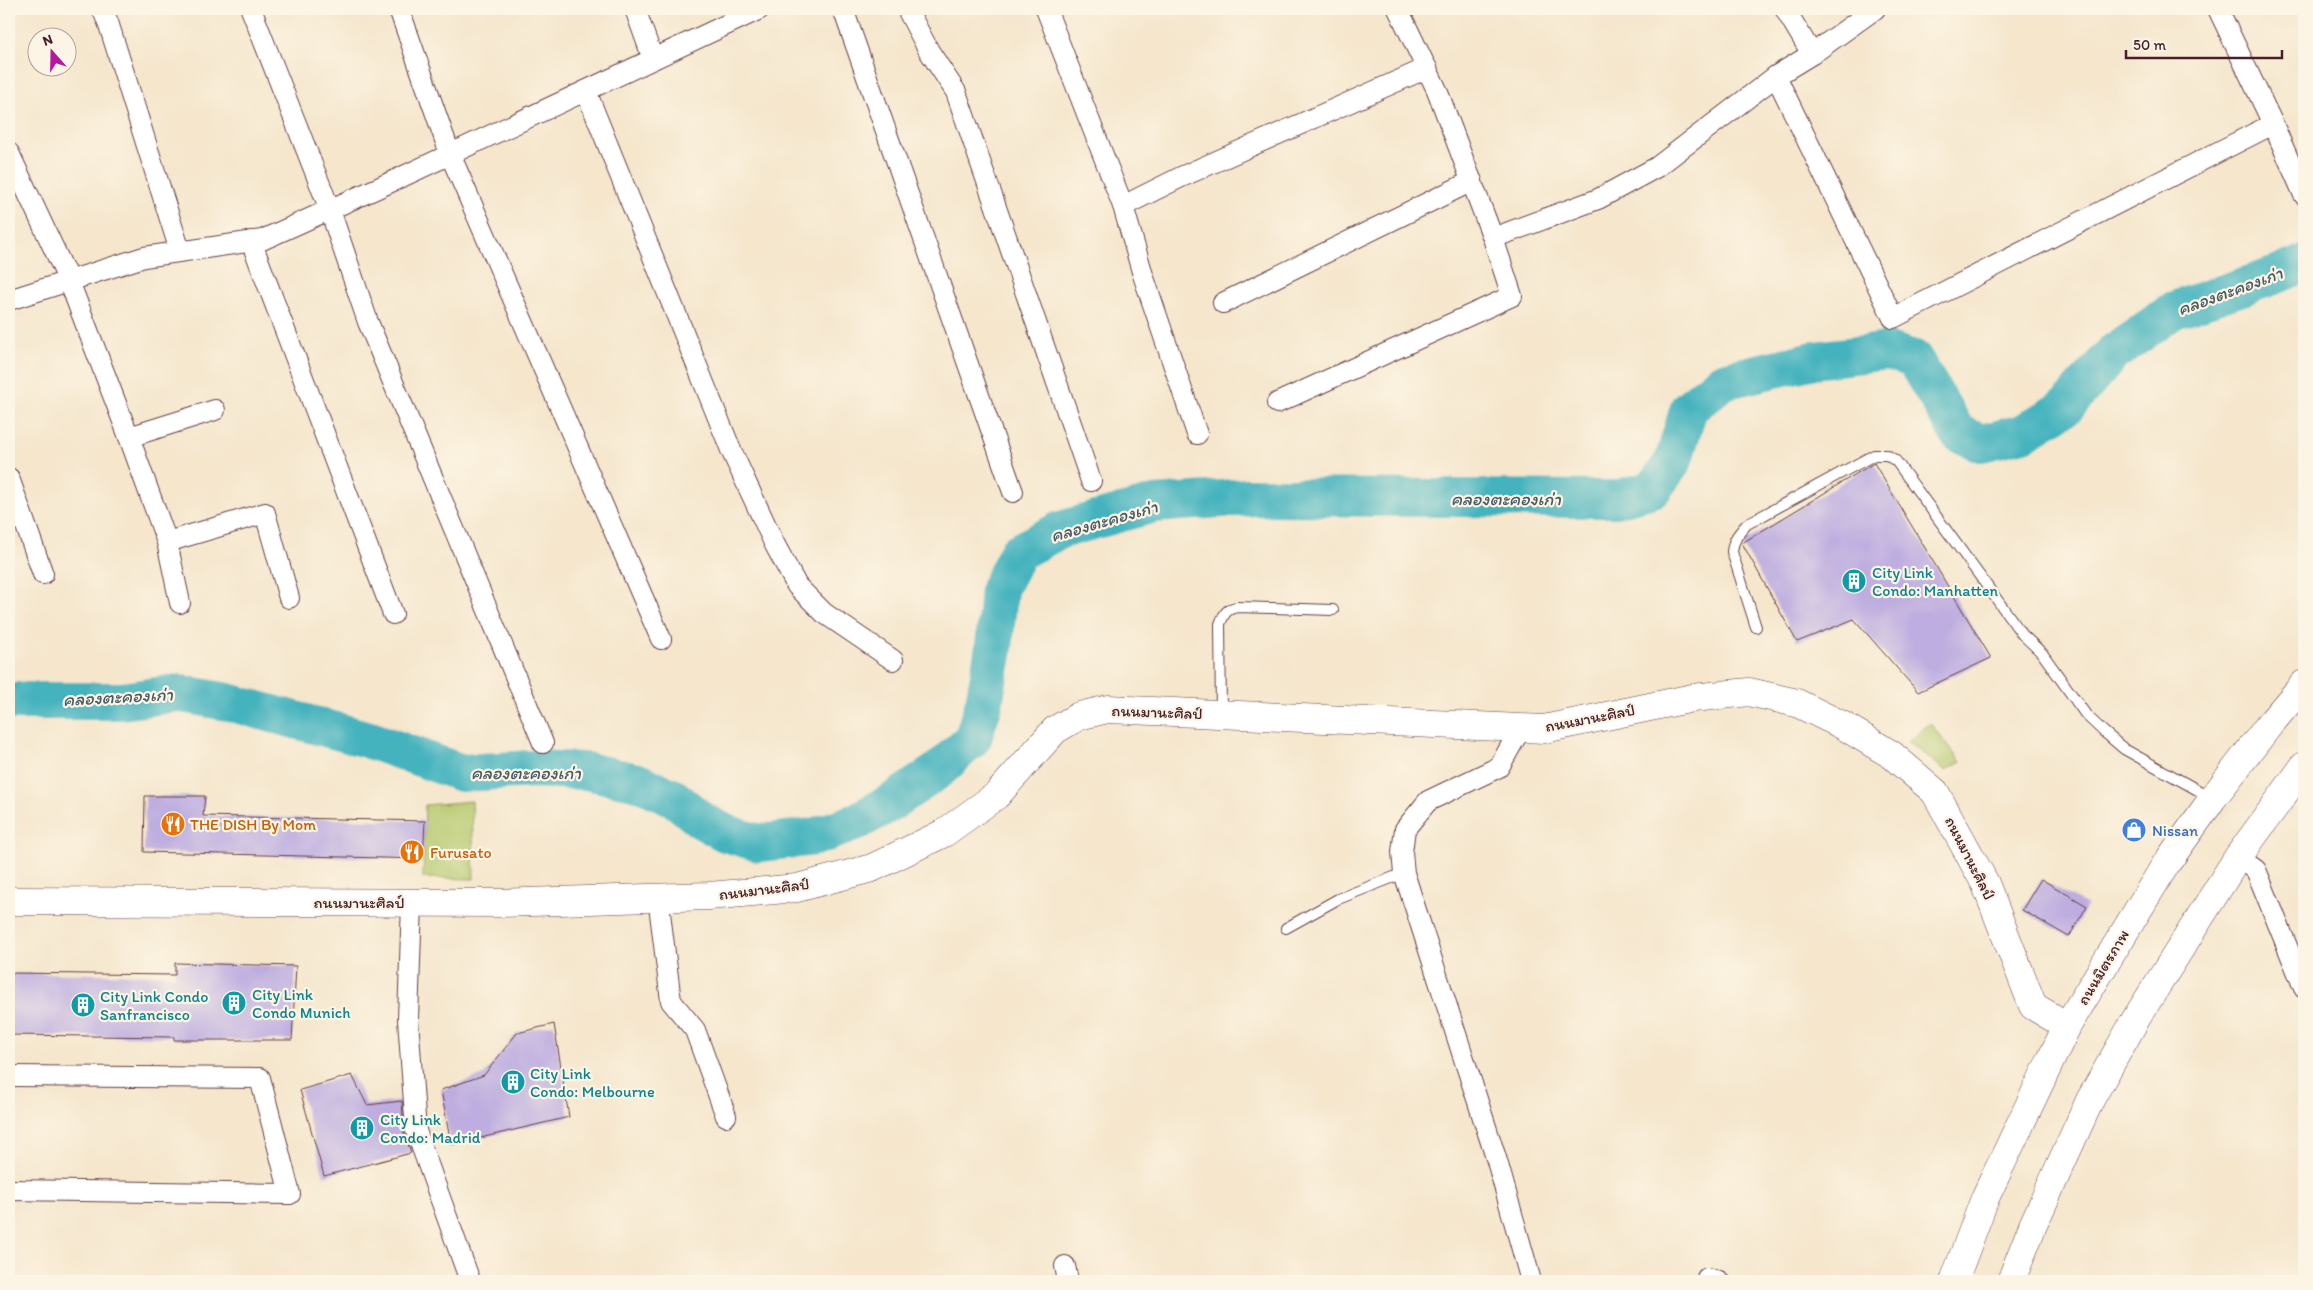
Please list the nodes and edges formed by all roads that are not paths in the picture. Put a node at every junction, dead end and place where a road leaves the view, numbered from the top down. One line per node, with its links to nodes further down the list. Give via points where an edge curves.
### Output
1 (102, 9): 27 (street)
2 (252, 9): 24 (street)
3 (399, 9): 20 (street)
4 (635, 9): 14 (street)
5 (760, 9): 14 (street)
6 (843, 9): 37 (street)
7 (907, 9): 36 (street, via 956,92)
8 (1046, 9): 23 (street)
9 (1398, 9): 15 (street)
10 (1785, 9): 13 (street)
11 (1875, 9): 13 (street)
12 (2218, 9): 18 (street)
13 (1812, 54): 16 (street)
14 (653, 59): 17 (street)
15 (1427, 68): 21 (street); 23 (street)
16 (1776, 76): 18 (street, via 1894,318); 25 (street, via 1657,167 1598,200)
17 (586, 91): 20 (street); 46 (street, via 731,450 774,546 797,586 824,613)
18 (2273, 124): 22 (street)
19 (9, 153): 28 (street)
20 (450, 154): 24 (street); 45 (street)
21 (1472, 182): 25 (street); 30 (street)
22 (2304, 195)
23 (1123, 206): 33 (street)
24 (330, 210): 26 (street); 50 (street, via 368,322)
25 (1493, 238): 31 (street, via 1512,296)
26 (251, 242): 27 (street); 43 (street)
27 (180, 251): 28 (street, via 144,257)
28 (69, 281): 29 (street); 34 (street)
29 (9, 300)
30 (1223, 302)
31 (1276, 402)
32 (215, 410): 34 (street)
33 (1197, 434)
34 (129, 436): 38 (street)
35 (9, 478): 39 (street)
36 (1091, 481)
37 (1013, 492)
38 (167, 542): 40 (street, via 265,514); 41 (street)
39 (43, 574)
40 (289, 598)
41 (180, 603)
42 (1333, 610): 48 (lane, via 1229,608 1220,624)
43 (393, 614)
44 (1756, 627): 52 (lane, via 1732,552 1732,543 1738,534 1747,524 1874,455 1887,454 1896,461 2022,634 2042,653 2086,715 2124,748)
45 (661, 639)
46 (893, 660)
47 (2304, 684): 52 (main road, ถนนมิตรภาพ)
48 (1222, 714): 49 (main road, ถนนมานะศิลป์); 55 (main road, ถนนมานะศิลป์, via 1108,709 1079,716 1055,730 997,795 944,834 872,868 797,888)
49 (1521, 728): 54 (street, via 1500,767 1428,801 1405,829); 60 (main road, ถนนมานะศิลป์, via 1544,729 1693,698 1749,692 1796,703 1844,726 1892,755 1935,792 1986,883 2033,1006)
50 (543, 743)
51 (2304, 766): 53 (main road)
52 (2213, 798): 60 (main road, ถนนมิตรภาพ, via 2166,864)
53 (2238, 857): 59 (street, via 2256,870); 67 (main road, via 2137,1017 2090,1100 2032,1225)
54 (1404, 873): 58 (lane, via 1338,900); 65 (street, via 1497,1161)
55 (658, 898): 57 (main road, ถนนมานะศิลป์); 62 (street, via 671,1001 696,1030)
56 (9, 901): 57 (main road, ถนนมานะศิลป์)
57 (412, 902): 64 (street, via 408,1019 416,1131)
58 (1286, 928)
59 (2304, 988)
60 (2067, 1026): 66 (main road, ถนนมิตรภาพ, via 1984,1198)
61 (9, 1076): 63 (street, via 260,1078 290,1194)
62 (726, 1116)
63 (9, 1190)
64 (470, 1281)
65 (1531, 1281)
66 (1954, 1281)
67 (2011, 1281)

